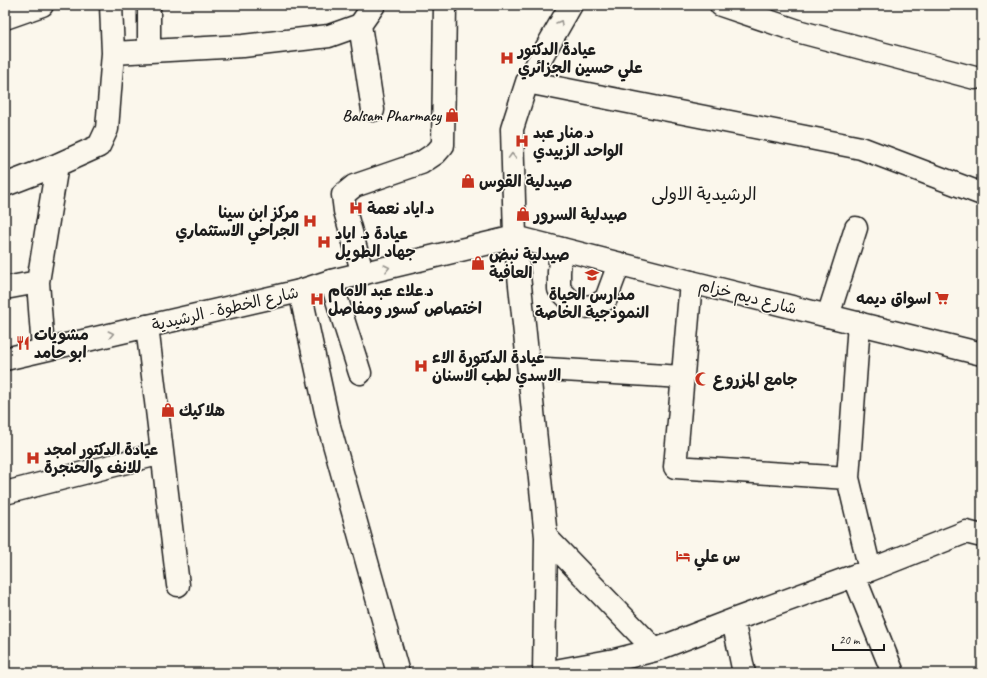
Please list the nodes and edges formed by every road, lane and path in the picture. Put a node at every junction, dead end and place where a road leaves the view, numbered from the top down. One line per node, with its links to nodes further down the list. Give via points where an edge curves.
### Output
1 (42, 5): 8 (street)
2 (111, 5): 11 (street)
3 (149, 5): 10 (street)
4 (374, 5): 9 (street)
5 (445, 5): 22 (street, via 443,145 421,163 354,186 343,195)
6 (571, 5): 13 (street, one-way to 6)
7 (721, 5): 12 (street, via 801,32)
8 (5, 18)
9 (360, 25): 10 (street, via 329,36 243,46); 14 (street)
10 (149, 51): 11 (street)
11 (113, 53): 15 (street, via 107,129 99,146)
12 (975, 78)
13 (526, 82): 17 (street, via 861,148); 19 (street, one-way to 13, via 512,129)
14 (373, 110)
15 (57, 165): 16 (street); 23 (street)
16 (5, 185)
17 (982, 194)
18 (856, 228): 28 (street)
19 (515, 237): 20 (street, شارع ديم خزام); 22 (street, شارع الخطوة - الرشيدية, one-way to 19); 34 (street)
20 (562, 249): 21 (street, شارع ديم خزام); 21 (street, via 559,289 582,307 595,306 606,299)
21 (619, 264): 25 (street, شارع ديم خزام)
22 (363, 274): 24 (street, شارع الخطوة - الرشيدية)
23 (38, 282): 26 (street); 31 (street)
24 (331, 282): 27 (street, شارع الخطوة - الرشيدية); 35 (street)
25 (691, 282): 28 (street, شارع ديم خزام); 36 (street)
26 (5, 288)
27 (300, 291): 30 (street, شارع الخطوة - الرشيدية); 46 (street, via 329,426)
28 (828, 316): 29 (street, شارع ديم خزام)
29 (859, 323): 32 (street, شارع ديم خزام); 38 (street)
30 (147, 326): 31 (street, شارع الخطوة - الرشيدية, one-way to 30); 37 (street)
31 (43, 349): 33 (street, شارع الخطوة - الرشيدية)
32 (982, 354)
33 (5, 359)
34 (529, 368): 36 (street); 41 (street)
35 (360, 373)
36 (683, 377): 38 (street, via 675,467)
37 (162, 453): 39 (street); 43 (street)
38 (848, 478): 42 (street)
39 (5, 493)
40 (982, 536): 42 (street, via 966,532)
41 (546, 537): 45 (street); 47 (street)
42 (862, 573): 44 (street); 49 (street)
43 (178, 585)
44 (733, 620): 45 (street); 48 (street)
45 (655, 650): 47 (street)
46 (398, 673)
47 (544, 673)
48 (744, 673)
49 (893, 673)

